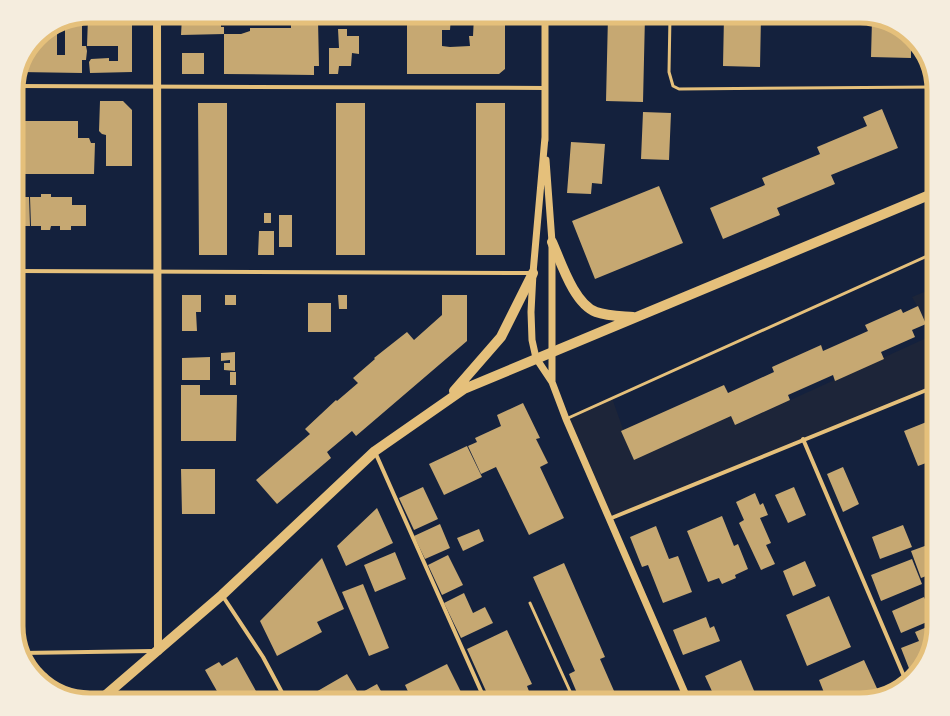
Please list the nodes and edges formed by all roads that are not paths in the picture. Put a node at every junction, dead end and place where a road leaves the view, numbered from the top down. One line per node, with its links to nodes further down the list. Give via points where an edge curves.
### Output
1 (157, 23): 5 (main road)
2 (544, 23): 7 (street)
3 (670, 23): 6 (lane, via 669,72 673,86 679,89)
4 (23, 86): 5 (street)
5 (157, 86): 7 (street); 13 (main road)
6 (927, 86)
7 (545, 88): 8 (street)
8 (545, 137): 10 (street); 14 (street)
9 (927, 197): 15 (main road)
10 (552, 242): 15 (main road, via 575,292 585,305 603,314); 16 (street)
11 (927, 256): 21 (lane)
12 (23, 271): 13 (street)
13 (157, 272): 14 (street); 27 (main road)
14 (533, 273): 17 (street, via 531,327); 20 (main road, via 501,337)
15 (635, 317): 16 (main road)
16 (553, 351): 17 (main road); 18 (street)
17 (536, 358): 18 (street); 20 (main road, via 484,379)
18 (552, 382): 21 (street)
19 (927, 389): 22 (street)
20 (448, 399): 23 (main road)
21 (566, 419): 24 (street)
22 (803, 439): 24 (street); 29 (street)
23 (374, 451): 25 (main road); 32 (street)
24 (610, 519): 34 (street)
25 (222, 595): 27 (main road); 31 (street, via 263,657)
26 (530, 603): 33 (lane)
27 (158, 651): 28 (street); 30 (main road)
28 (29, 653)
29 (904, 676)
30 (108, 693)
31 (282, 693)
32 (482, 693)
33 (571, 693)
34 (685, 693)

